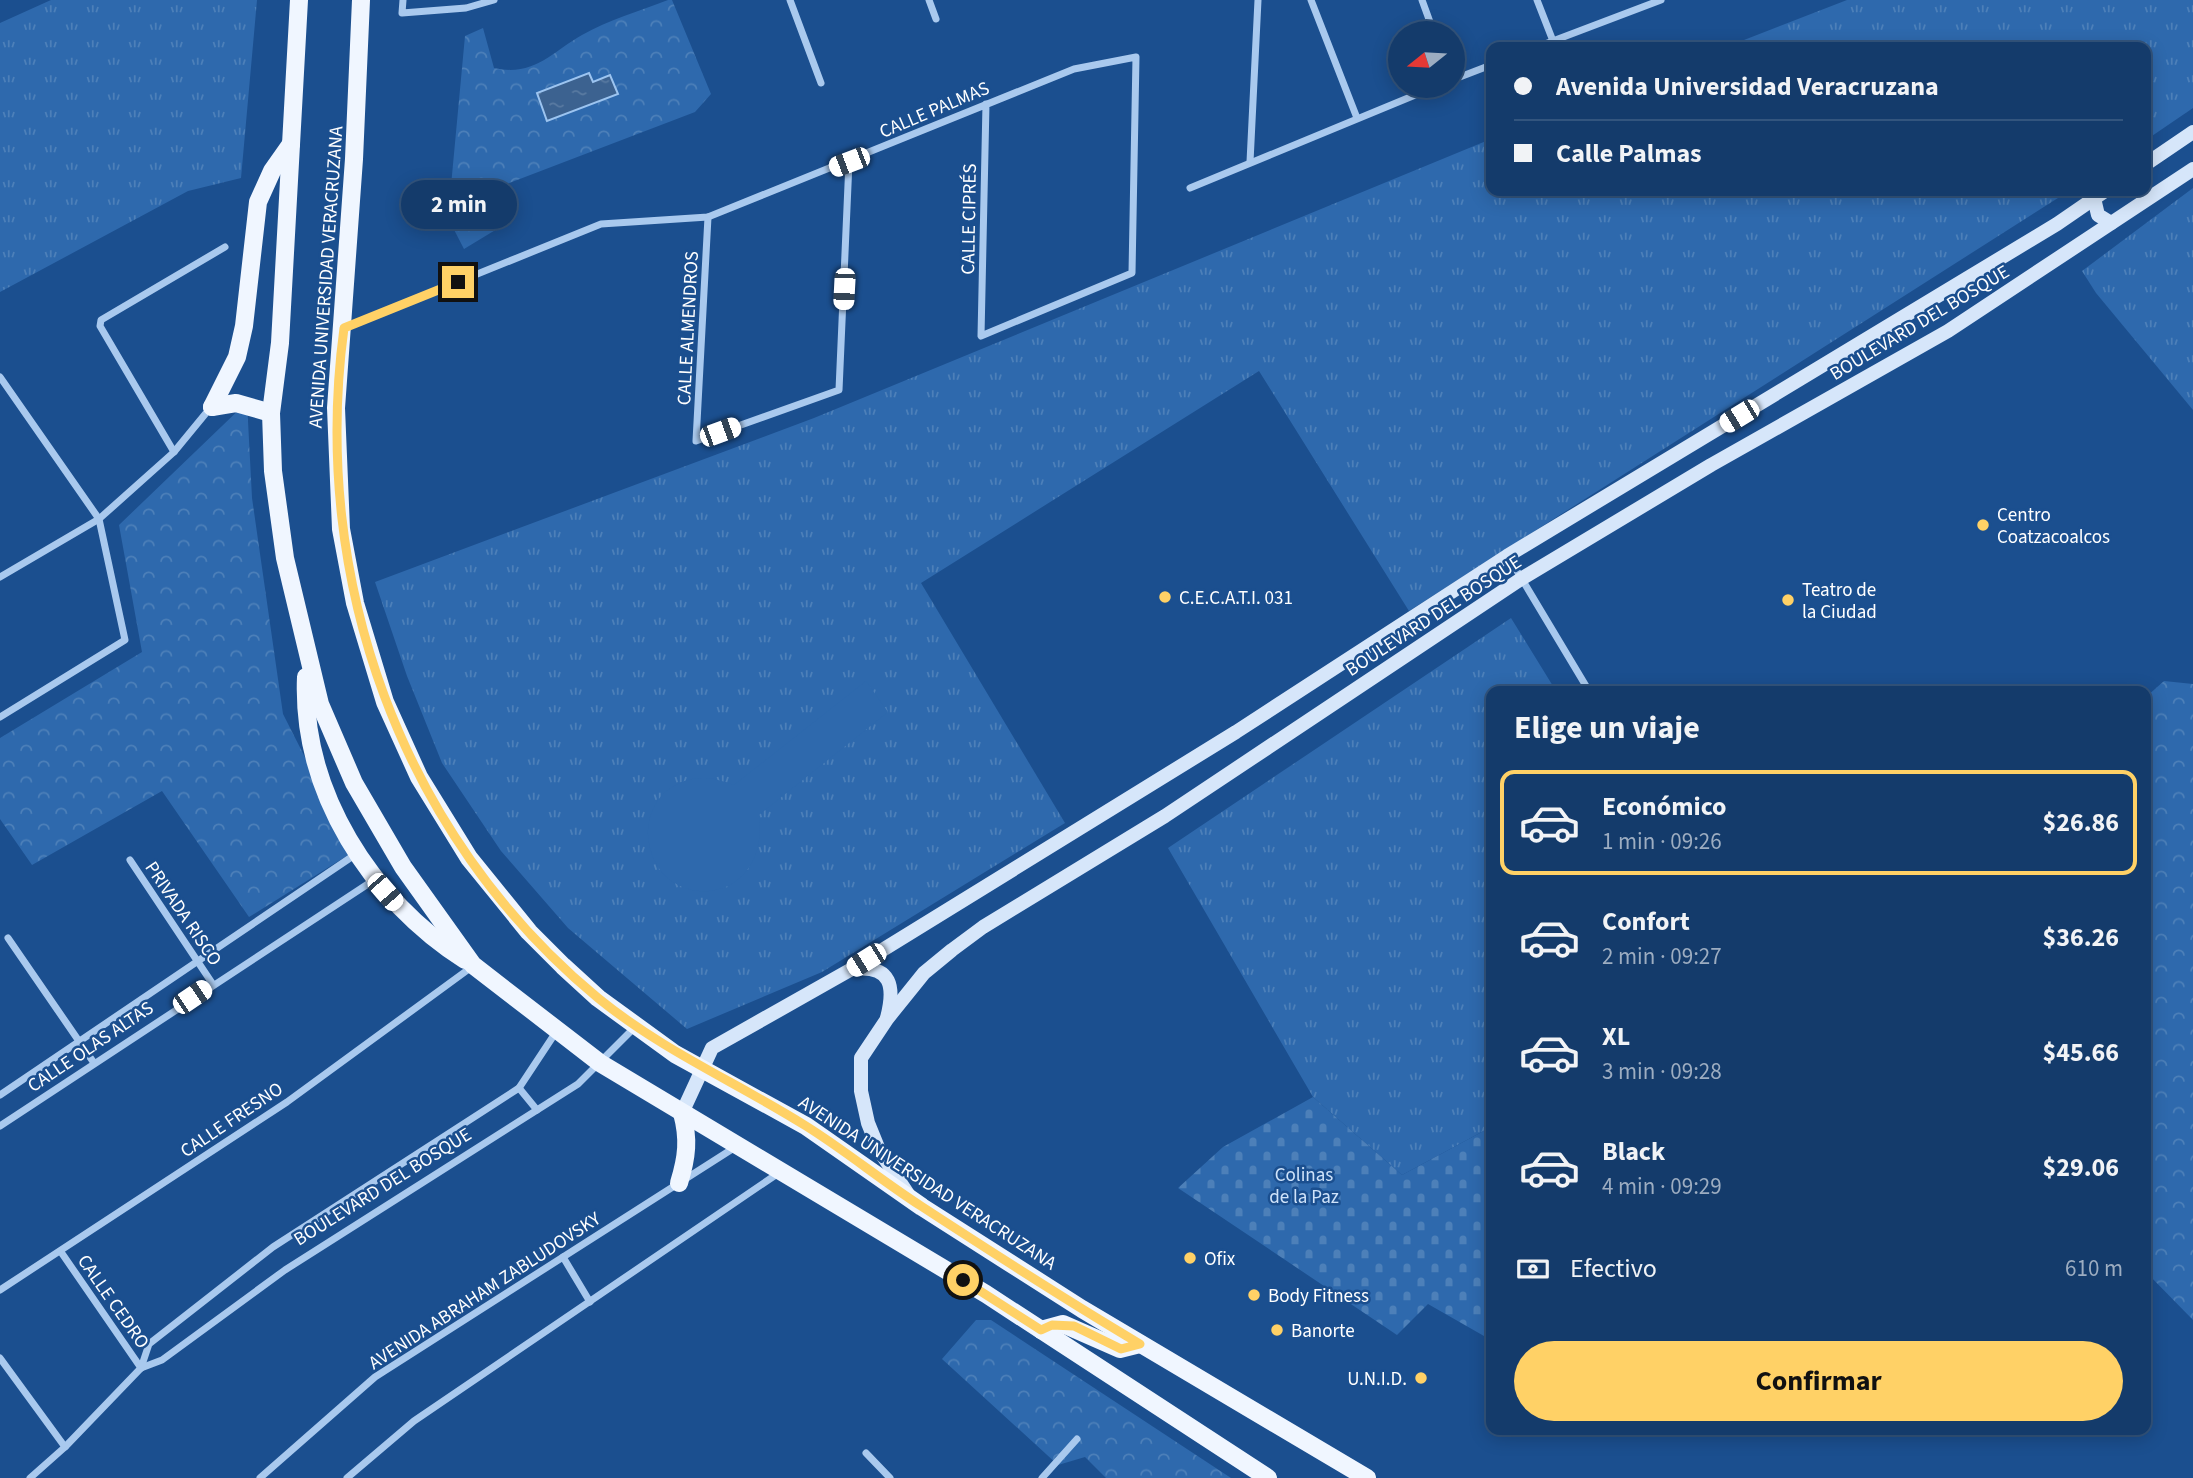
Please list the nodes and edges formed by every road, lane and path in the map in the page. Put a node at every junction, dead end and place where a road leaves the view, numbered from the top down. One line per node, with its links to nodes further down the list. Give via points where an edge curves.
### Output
1 (299, 0): 22 (main road)
2 (360, 0): 33 (main road, AVENIDA UNIVERSIDAD VERACRUZANA)
3 (403, 0): 4 (street, via 402,13 466,8)
4 (494, 0)
5 (790, 0): 17 (street)
6 (929, 0): 12 (street)
7 (1258, 0): 25 (street)
8 (1311, 0): 20 (street)
9 (1422, 0): 13 (street)
10 (1537, 0): 14 (street)
11 (1661, 0): 14 (street)
12 (936, 19)
13 (1430, 21)
14 (1553, 41)
15 (1486, 67): 16 (street)
16 (1465, 74)
17 (821, 83)
18 (1407, 98): 20 (street)
19 (986, 104): 24 (street, CALLE PALMAS); 34 (street, CALLE CIPRÉS); 34 (street, CALLE PALMAS, via 1074,69 1136,57 1132,274)
20 (1357, 118): 25 (street)
21 (2193, 132): 23 (main road)
22 (291, 144): 36 (main road, via 258,202 244,326 237,357); 37 (main road)
23 (2151, 161)
24 (849, 162): 30 (street, CALLE PALMAS); 30 (street, CALLE ALMENDROS, via 839,390 696,441)
25 (1250, 162): 27 (street)
26 (2193, 169): 31 (main road, BOULEVARD DEL BOSQUE)
27 (1190, 188)
28 (2097, 196): 40 (main road, BOULEVARD DEL BOSQUE, via 2057,225)
29 (2100, 196): 31 (main road, via 2098,215)
30 (708, 216): 33 (street, CALLE PALMAS, via 601,224)
31 (2111, 223): 42 (main road, BOULEVARD DEL BOSQUE, via 1948,331)
32 (225, 247): 38 (street, via 102,320 100,326)
33 (344, 328): 55 (main road, AVENIDA UNIVERSIDAD VERACRUZANA, via 335,449 341,529 363,636 394,723 443,818 498,896 563,966)
34 (981, 336)
35 (0, 377): 39 (street)
36 (212, 407): 37 (main road, via 236,404); 38 (street)
37 (271, 413): 43 (main road, via 273,471 285,558)
38 (174, 452): 39 (street)
39 (99, 519): 41 (street); 45 (street, via 125,640)
40 (1507, 556): 42 (street); 52 (main road, BOULEVARD DEL BOSQUE, via 1237,732)
41 (0, 577)
42 (1521, 579): 44 (street); 54 (main road, BOULEVARD DEL BOSQUE, via 1164,816 983,927 923,973)
43 (307, 656): 46 (main road, via 305,692 320,775); 51 (main road, via 320,704 354,783 403,867)
44 (1586, 686)
45 (0, 717)
46 (356, 853): 48 (main road); 50 (street, CALLE OLAS ALTAS)
47 (130, 860): 50 (street, PRIVADA RISCO)
48 (375, 880): 51 (main road, via 420,928); 53 (street, CALLE OLAS ALTAS)
49 (8, 938): 57 (street)
50 (197, 961): 53 (street, PRIVADA RISCO); 57 (street, CALLE OLAS ALTAS)
51 (473, 965): 56 (main road); 70 (street, CALLE FRESNO, via 287,1102)
52 (850, 970): 54 (main road, via 869,967 888,979 892,991); 60 (main road, BOULEVARD DEL BOSQUE, via 712,1048)
53 (212, 984): 58 (street, CALLE OLAS ALTAS)
54 (887, 1019): 69 (main road, BOULEVARD DEL BOSQUE, via 862,1058 861,1091 879,1150)
55 (636, 1026): 59 (street, BOULEVARD DEL BOSQUE); 60 (main road, AVENIDA UNIVERSIDAD VERACRUZANA)
56 (556, 1032): 59 (main road); 61 (street, BOULEVARD DEL BOSQUE)
57 (79, 1041): 58 (street); 62 (street, CALLE OLAS ALTAS)
58 (94, 1063): 65 (street, CALLE OLAS ALTAS)
59 (600, 1063): 63 (street, BOULEVARD DEL BOSQUE, via 578,1084); 64 (main road)
60 (701, 1067): 64 (main road, BOULEVARD DEL BOSQUE); 69 (main road, AVENIDA UNIVERSIDAD VERACRUZANA, via 806,1126)
61 (519, 1088): 63 (street); 77 (street, BOULEVARD DEL BOSQUE, via 273,1247 149,1344)
62 (0, 1095)
63 (537, 1110): 77 (street, BOULEVARD DEL BOSQUE, via 285,1270 162,1360)
64 (681, 1113): 66 (main road); 68 (main road, via 687,1155)
65 (0, 1126)
66 (738, 1146): 67 (main road); 68 (street, AVENIDA ABRAHAM ZABLUDOVSKY)
67 (780, 1172): 73 (street); 74 (main road)
68 (679, 1183): 71 (street, AVENIDA ABRAHAM ZABLUDOVSKY)
69 (910, 1198): 75 (main road, AVENIDA UNIVERSIDAD VERACRUZANA)
70 (61, 1252): 72 (street, CALLE FRESNO); 77 (street, CALLE CEDRO)
71 (564, 1257): 73 (street); 82 (street, AVENIDA ABRAHAM ZABLUDOVSKY, via 375,1377)
72 (0, 1290)
73 (590, 1302): 83 (street, via 414,1421)
74 (1041, 1330): 75 (main road, via 1063,1324 1121,1349); 86 (main road)
75 (1140, 1344): 87 (main road, AVENIDA UNIVERSIDAD VERACRUZANA)
76 (0, 1357): 79 (street)
77 (141, 1368): 79 (street, BOULEVARD DEL BOSQUE)
78 (1077, 1439): 85 (street)
79 (65, 1447): 81 (street, BOULEVARD DEL BOSQUE)
80 (866, 1453): 84 (street)
81 (30, 1478)
82 (260, 1478)
83 (347, 1478)
84 (890, 1478)
85 (1042, 1478)
86 (1268, 1478)
87 (1367, 1478)

